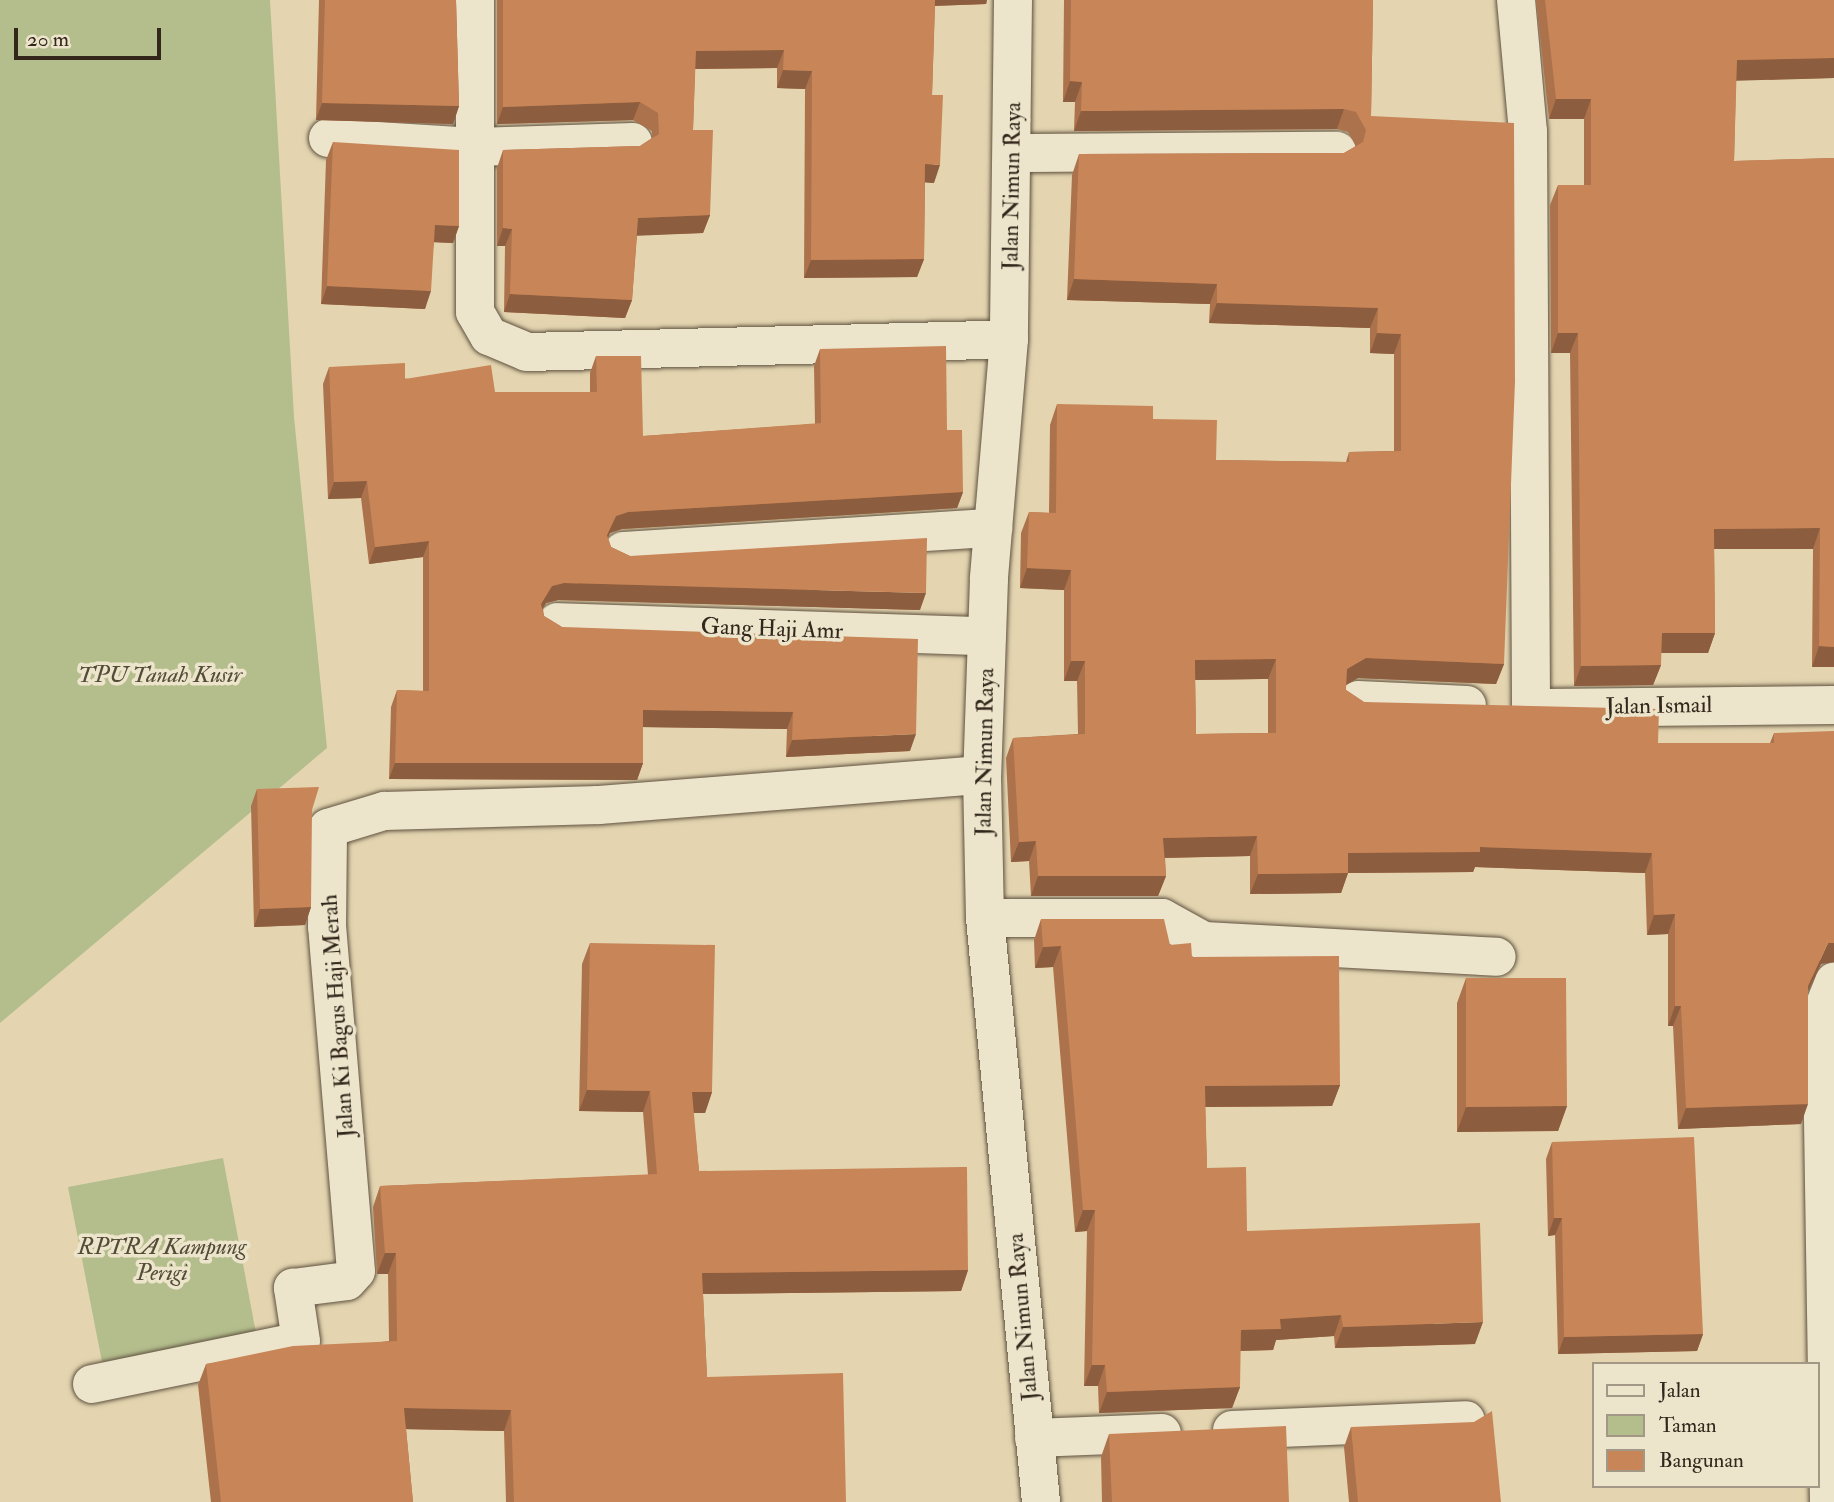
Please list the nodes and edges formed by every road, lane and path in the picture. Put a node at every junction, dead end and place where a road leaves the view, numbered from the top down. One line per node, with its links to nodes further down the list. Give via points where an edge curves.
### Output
1 (475, 0): 6 (street)
2 (1013, 0): 8 (street, Jalan Nimun Raya)
3 (1516, 0): 16 (street, via 1528,131)
4 (328, 138): 6 (street)
5 (634, 142): 6 (street)
6 (475, 148): 9 (street, via 475,312 489,336 506,346 527,352)
7 (1337, 151): 8 (street)
8 (1015, 153): 9 (street, Jalan Nimun Raya)
9 (1009, 339): 10 (street, Jalan Nimun Raya)
10 (993, 528): 11 (street); 13 (street, Jalan Nimun Raya)
11 (623, 551)
12 (556, 622): 13 (street, Gang Haji Amr)
13 (987, 636): 17 (street, Jalan Nimun Raya)
14 (1357, 700): 16 (street, Jalan Ismail)
15 (1834, 705): 16 (street, Jalan Ismail)
16 (1531, 708)
17 (982, 775): 18 (street, Jalan Nimun Raya); 21 (street, Jalan Ki Bagus Haji Merah, via 599,805 384,811 328,828 327,927 354,1277 293,1288 301,1341)
18 (985, 918): 19 (street, via 1162,918 1204,940); 23 (street, Jalan Nimun Raya)
19 (1497, 957)
20 (1827, 997): 25 (street)
21 (92, 1384)
22 (1466, 1420): 23 (street)
23 (1034, 1438): 24 (street, Jalan Nimun Raya)
24 (1041, 1502)
25 (1829, 1502)

